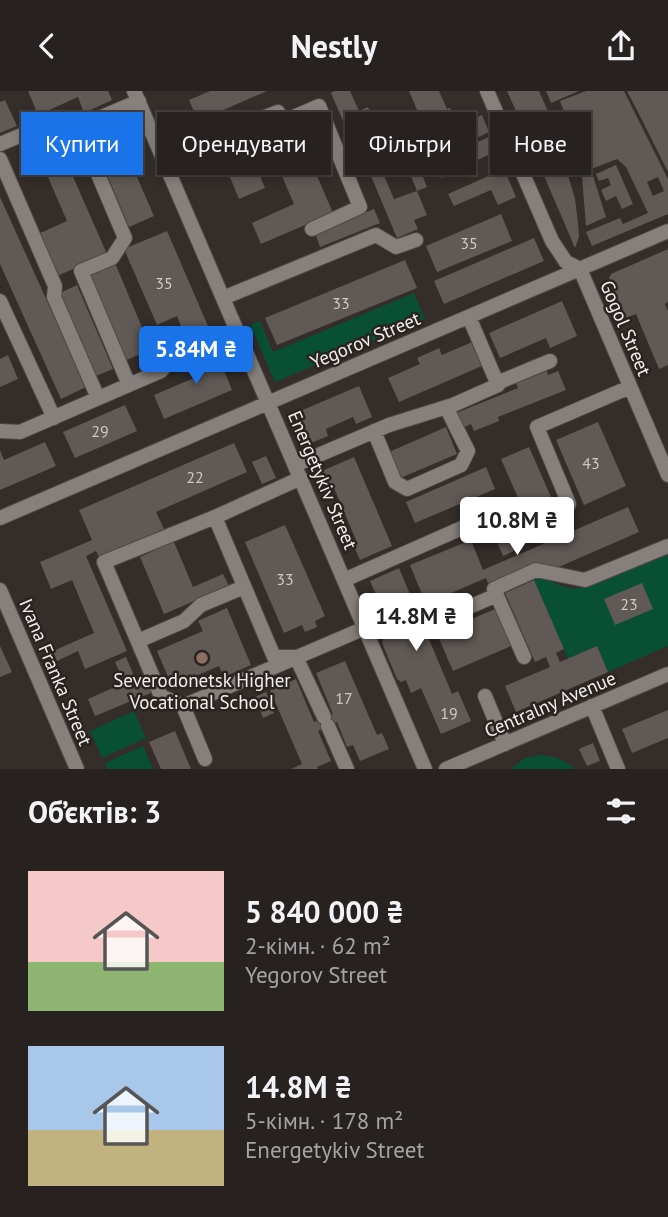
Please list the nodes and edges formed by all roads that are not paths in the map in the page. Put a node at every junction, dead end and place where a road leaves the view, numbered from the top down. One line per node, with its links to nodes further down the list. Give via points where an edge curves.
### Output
1 (487, 91): 16 (street, Gogol Street, via 552,241 566,262)
2 (137, 94): 3 (street); 8 (street, Energetykiv Street)
3 (105, 112)
4 (304, 112): 5 (street, via 318,106)
5 (320, 112)
6 (21, 136): 9 (street)
7 (331, 137): 13 (street, via 360,207)
8 (157, 143)
9 (0, 145)
10 (0, 159): 25 (street)
11 (98, 175): 23 (street, via 125,238 112,258 81,271)
12 (171, 175): 17 (street, Energetykiv Street)
13 (312, 229)
14 (668, 231): 16 (street, Yegorov Street)
15 (416, 240): 17 (street, via 396,247 376,235)
16 (580, 269): 19 (street, Yegorov Street); 24 (street, Gogol Street)
17 (223, 298): 20 (street, Energetykiv Street)
18 (0, 301): 28 (street)
19 (469, 317): 22 (street); 26 (street, Yegorov Street)
20 (237, 330): 23 (street, via 170,359 161,371); 26 (street, Energetykiv Street)
21 (551, 361): 22 (street)
22 (497, 383): 27 (street)
23 (129, 385): 25 (street)
24 (630, 387): 32 (street, Gogol Street); 33 (street, via 537,427)
25 (98, 398): 28 (street)
26 (268, 403): 31 (street, Energetykiv Street); 35 (street, Yegorov Street)
27 (446, 407): 30 (street); 30 (street, via 468,451 461,465 407,489 396,482)
28 (54, 418): 29 (street, via 20,432)
29 (0, 431)
30 (374, 431): 31 (street)
31 (298, 472): 34 (street); 38 (street, Energetykiv Street)
32 (668, 475)
33 (569, 504)
34 (215, 517): 39 (street); 44 (street, via 104,562)
35 (0, 518)
36 (480, 520): 38 (street)
37 (668, 546): 41 (street, via 585,580 536,570 494,589)
38 (344, 580): 43 (street, Energetykiv Street)
39 (244, 587): 44 (street); 45 (street, via 274,657)
40 (0, 590): 53 (street, Ivana Franka Street)
41 (497, 595): 42 (street); 46 (street)
42 (443, 618)
43 (365, 628): 45 (street); 55 (street, Energetykiv Street)
44 (138, 641): 49 (street, via 161,696)
45 (296, 657): 49 (street); 54 (street)
46 (524, 657)
47 (668, 674): 50 (street, Centralny Avenue)
48 (485, 696): 51 (street)
49 (183, 706): 52 (street)
50 (592, 706): 51 (street, Centralny Avenue); 57 (street)
51 (505, 744): 56 (street, Centralny Avenue)
52 (205, 759)
53 (77, 769)
54 (347, 769)
55 (425, 769)
56 (446, 769)
57 (618, 769)

